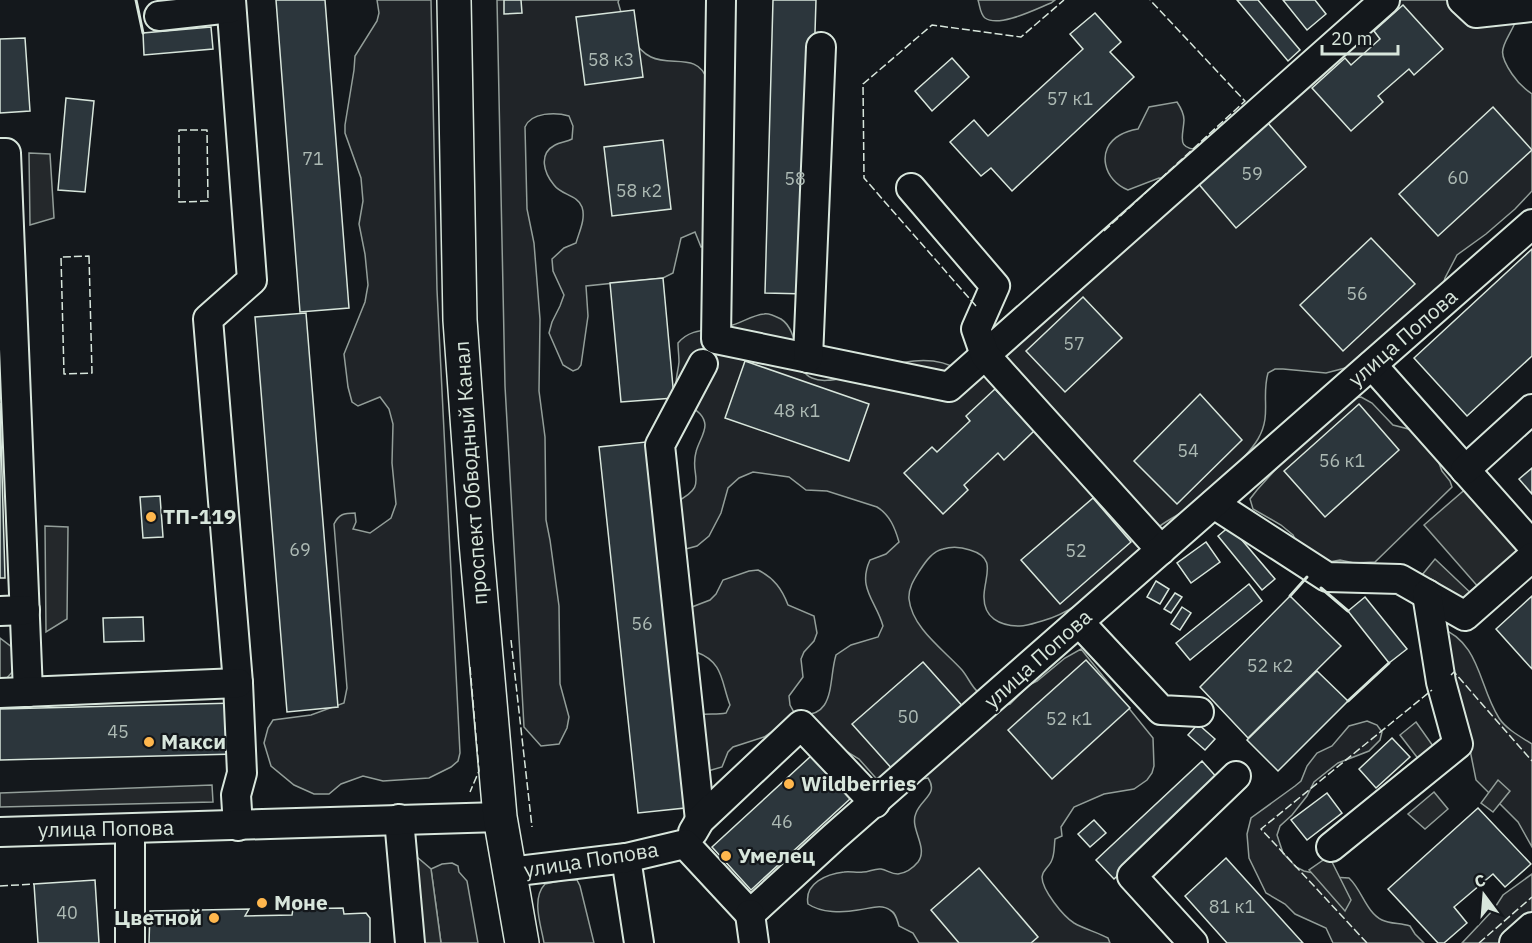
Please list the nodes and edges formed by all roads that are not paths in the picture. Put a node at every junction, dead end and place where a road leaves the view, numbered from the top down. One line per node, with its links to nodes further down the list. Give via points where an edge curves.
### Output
1 (454, 0): 31 (main road, проспект Обводный Канал, via 459,321)
2 (721, 0): 13 (street, via 716,339)
3 (1385, 0): 12 (street)
4 (1462, 0): 6 (street, via 1476,13)
5 (231, 4): 7 (street); 25 (street, via 252,280 208,319)
6 (1532, 7)
7 (159, 16)
8 (821, 47): 13 (street)
9 (0, 153): 23 (street, via 6,153)
10 (911, 188): 12 (street, via 995,286 976,329)
11 (1532, 224): 15 (street, улица Попова)
12 (985, 355): 13 (street, via 949,387); 20 (street)
13 (808, 358)
14 (703, 364): 36 (street, via 660,445)
15 (1372, 365): 17 (street); 18 (street, улица Попова)
16 (1532, 409): 17 (street)
17 (1465, 470): 19 (street)
18 (1214, 504): 20 (street, улица Попова); 22 (street, via 1328,577 1400,579)
19 (1532, 545)
20 (1161, 550): 24 (street, улица Попова)
21 (1532, 558): 22 (street, via 1465,616)
22 (1426, 594): 37 (street, via 1458,744)
23 (12, 610): 26 (street)
24 (1079, 622): 28 (street, via 1161,710); 30 (street, улица Попова)
25 (238, 683): 26 (street); 33 (street, via 242,773 236,795)
26 (28, 692): 27 (street)
27 (0, 693)
28 (1199, 712)
29 (1236, 776): 47 (street, via 1132,876)
30 (875, 803): 36 (street, via 801,725); 40 (street, улица Попова)
31 (500, 817): 32 (street, улица Попова); 39 (main road, проспект Обводный Канал)
32 (399, 819): 33 (street, улица Попова); 43 (street)
33 (238, 826): 34 (street, улица Попова)
34 (130, 829): 35 (street, улица Попова); 42 (street)
35 (0, 832)
36 (692, 832): 38 (street, улица Попова); 40 (street, улица Попова)
37 (1331, 846)
38 (626, 858): 39 (street, улица Попова); 45 (street)
39 (509, 872): 44 (main road, проспект Обводный Канал)
40 (750, 914): 46 (street)
41 (1532, 927): 48 (street)
42 (130, 943)
43 (410, 943)
44 (522, 943)
45 (639, 943)
46 (754, 943)
47 (1193, 943)
48 (1514, 943)

